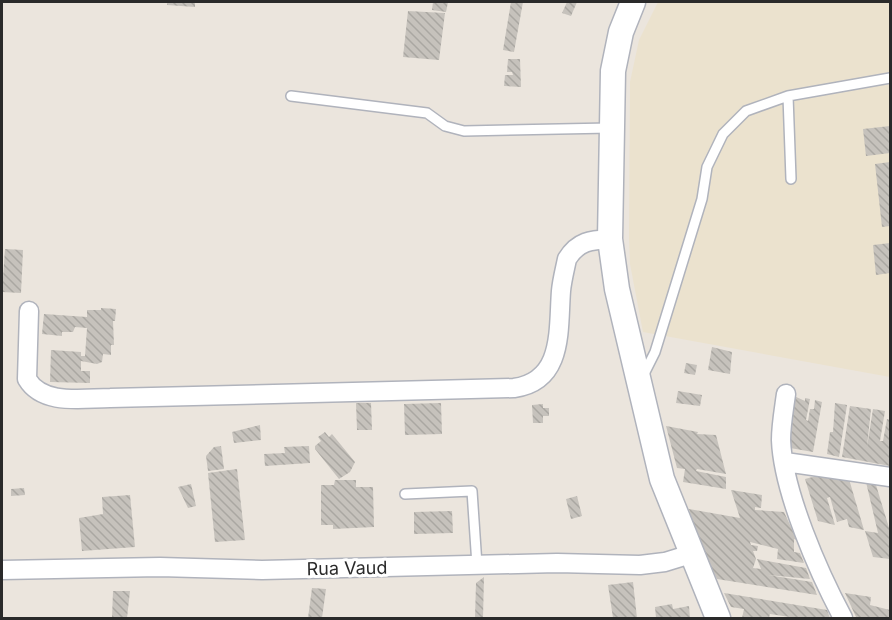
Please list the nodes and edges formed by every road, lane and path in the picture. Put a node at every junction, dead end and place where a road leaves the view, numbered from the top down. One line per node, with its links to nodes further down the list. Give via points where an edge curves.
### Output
1 (633, 2): 5 (main road, via 621,32 614,71)
2 (891, 78): 4 (lane)
3 (291, 96): 5 (lane, via 427,113 445,126 464,131)
4 (788, 96): 6 (lane); 9 (lane, via 746,111 714,149 655,352)
5 (612, 128): 7 (main road)
6 (791, 179)
7 (610, 239): 8 (street, via 590,240 570,254 561,288 552,363 539,380 514,388 50,397 27,379); 9 (main road, via 617,289)
8 (29, 311)
9 (639, 383): 14 (main road, via 662,479)
10 (786, 394): 11 (street, via 781,441)
11 (785, 462): 12 (street); 18 (street, via 810,547)
12 (891, 477)
13 (405, 494): 15 (lane, via 472,491)
14 (691, 554): 15 (street, Rua Vaud, via 640,565); 17 (main road)
15 (477, 565): 16 (street, Rua Vaud)
16 (2, 570)
17 (718, 618)
18 (843, 618)

